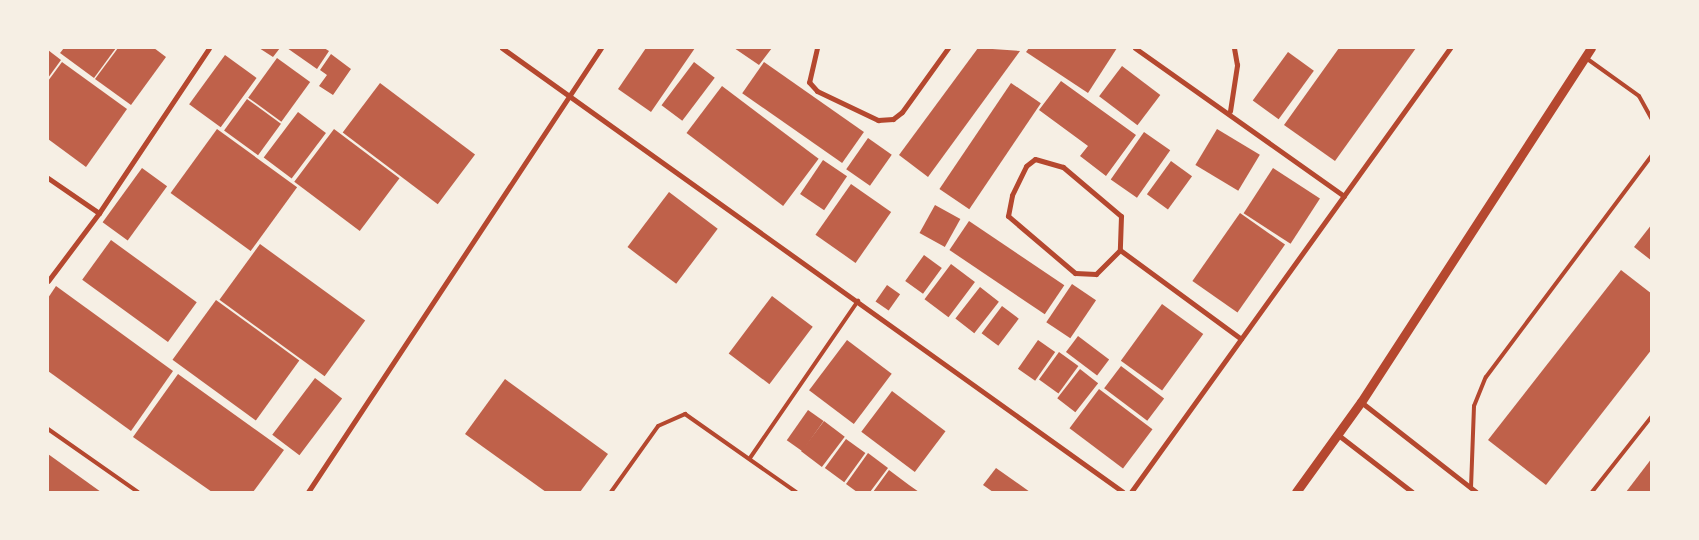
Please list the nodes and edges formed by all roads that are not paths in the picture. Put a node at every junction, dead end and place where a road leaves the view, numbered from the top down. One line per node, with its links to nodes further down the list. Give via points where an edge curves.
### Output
1 (208, 48): 17 (street)
2 (502, 48): 11 (street)
3 (601, 48): 11 (street)
4 (817, 48): 5 (street, via 808,82 817,91 878,120 893,119 902,112)
5 (948, 48)
6 (1135, 48): 12 (street)
7 (1234, 48): 12 (street, via 1237,65)
8 (1450, 48): 16 (street)
9 (1591, 48): 10 (street)
10 (1586, 58): 13 (lane, via 1639,96); 22 (street)
11 (566, 96): 20 (street); 29 (street)
12 (1230, 111): 16 (street)
13 (1652, 119)
14 (1652, 156): 27 (lane, via 1486,378 1474,406)
15 (48, 178): 17 (street)
16 (1344, 196): 21 (street)
17 (100, 214): 19 (street)
18 (1120, 250): 18 (street, via 1096,274 1081,276 1012,224 1008,206 1026,166 1036,159 1055,163 1112,204 1122,216); 21 (street)
19 (48, 281)
20 (858, 301): 26 (lane); 32 (street)
21 (1241, 339): 33 (street)
22 (1361, 402): 25 (street); 27 (street)
23 (1652, 416): 36 (lane)
24 (48, 429): 28 (lane)
25 (1337, 434): 34 (street); 35 (street)
26 (750, 458): 30 (lane, via 685,414 658,426); 31 (lane)
27 (1472, 491)
28 (138, 492)
29 (308, 492)
30 (611, 492)
31 (796, 492)
32 (1122, 492)
33 (1131, 492)
34 (1296, 492)
35 (1412, 492)
36 (1592, 492)

